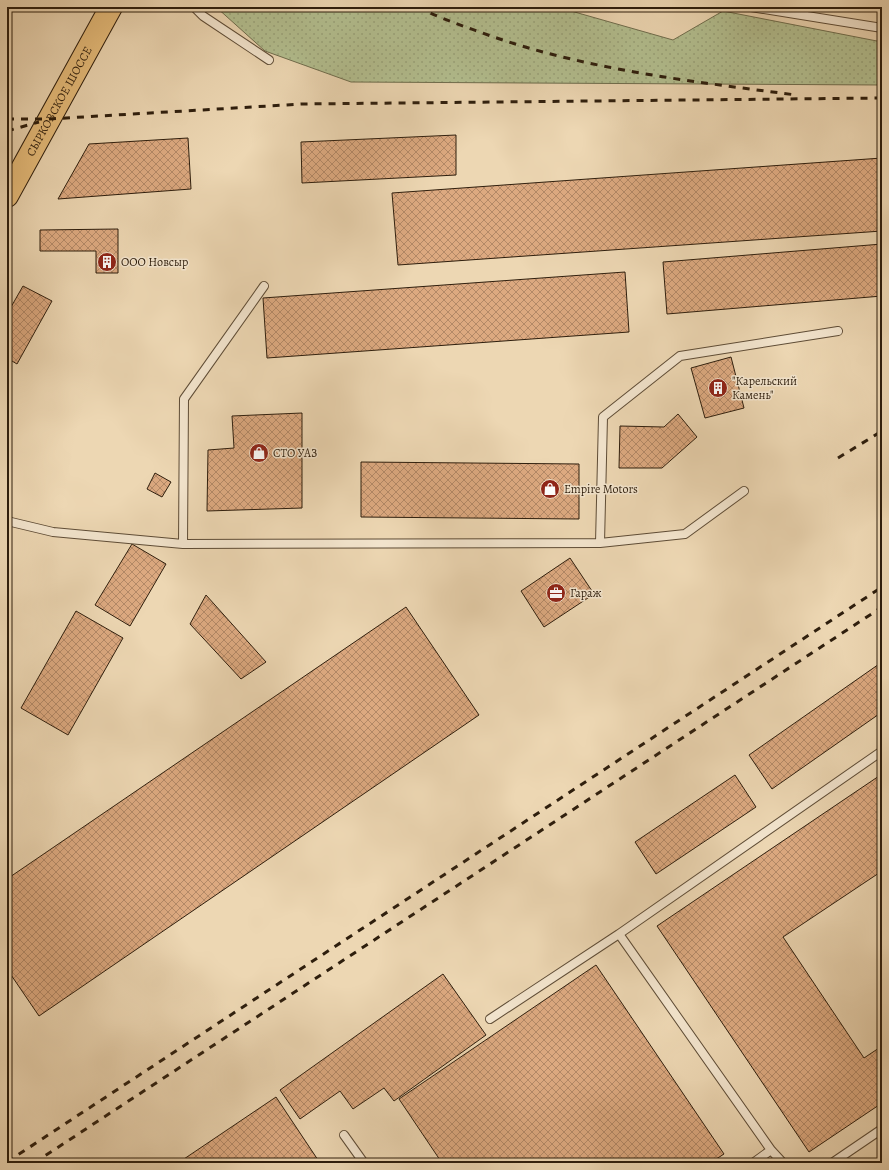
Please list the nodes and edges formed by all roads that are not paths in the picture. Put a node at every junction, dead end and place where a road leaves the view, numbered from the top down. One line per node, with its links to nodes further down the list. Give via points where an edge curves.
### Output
1 (110, 7): 6 (main road, СЫРКОВСКОЕ ШОССЕ)
2 (194, 7): 5 (lane, via 203,16)
3 (751, 7): 4 (lane)
4 (882, 28)
5 (269, 60)
6 (7, 196)
7 (264, 286): 12 (lane, via 184,399)
8 (838, 331): 11 (lane, via 680,356 603,417)
9 (744, 491): 11 (lane, via 685,534)
10 (7, 521): 12 (lane, via 53,532)
11 (600, 543): 12 (lane)
12 (183, 544)
13 (882, 751): 14 (lane)
14 (619, 934): 15 (lane); 18 (lane)
15 (490, 1019)
16 (882, 1129): 22 (lane)
17 (344, 1135): 19 (lane)
18 (771, 1150): 20 (lane); 21 (lane)
19 (364, 1163)
20 (753, 1163)
21 (783, 1163)
22 (832, 1163)

